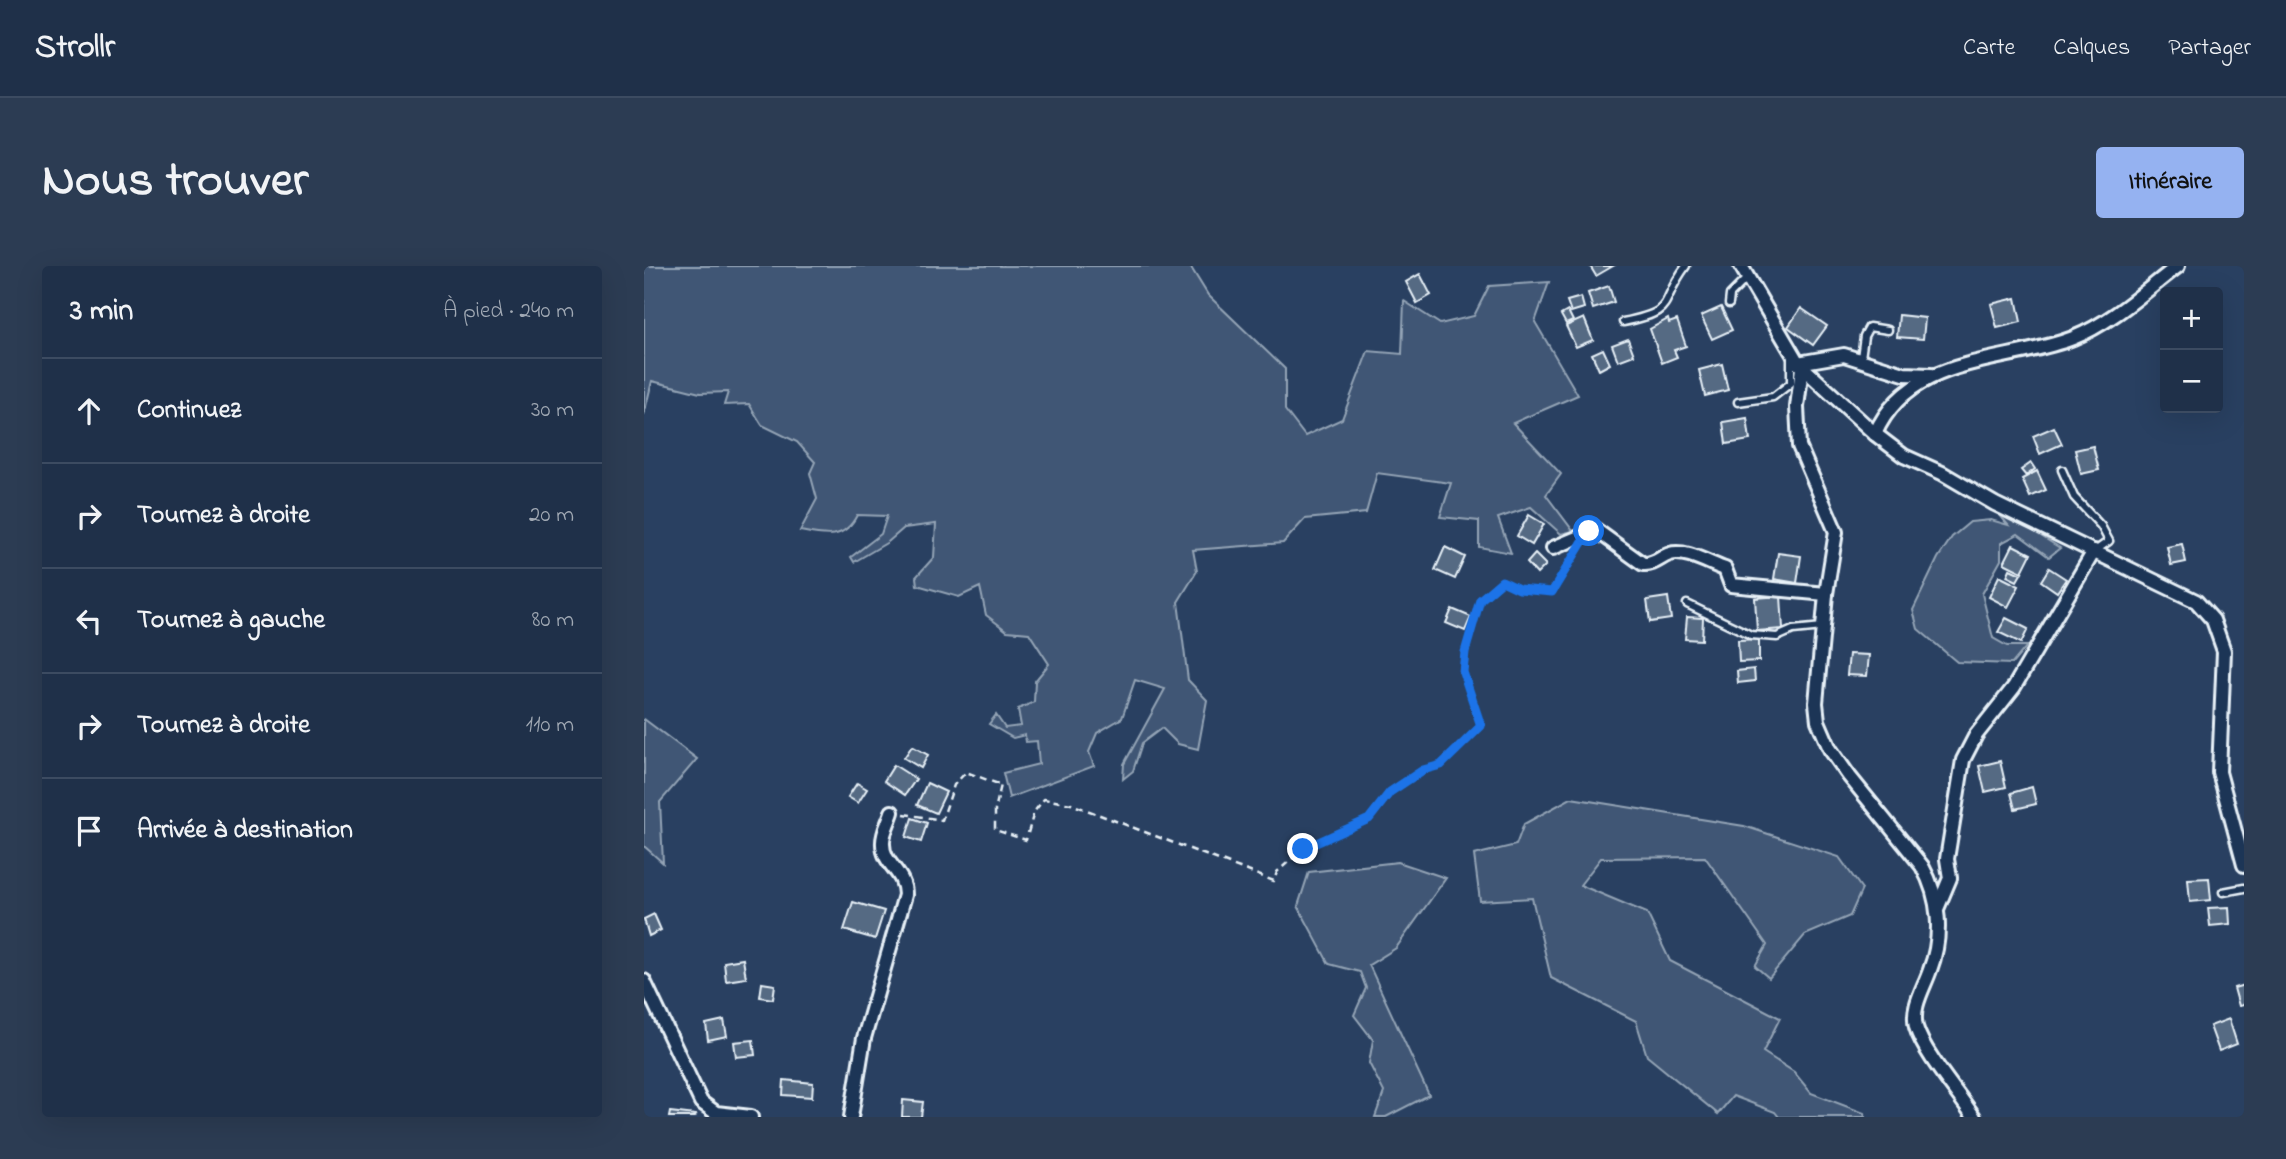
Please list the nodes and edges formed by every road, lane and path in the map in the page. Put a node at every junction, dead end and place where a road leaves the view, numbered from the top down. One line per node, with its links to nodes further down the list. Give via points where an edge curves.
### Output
1 (1685, 266): 5 (lane, via 1672,285 1668,302 1655,315)
2 (2178, 266): 9 (street, via 2085,332)
3 (1745, 272): 4 (lane); 8 (street)
4 (1729, 304)
5 (1623, 322)
6 (1888, 330): 7 (lane, via 1869,327)
7 (1861, 358): 8 (street, via 1844,355); 9 (street, via 1892,371)
8 (1797, 361): 10 (lane, via 1791,383 1773,397); 11 (street); 16 (street, via 1799,446 1836,532)
9 (1931, 375): 11 (street, via 1894,404)
10 (1738, 402)
11 (1875, 435): 15 (street, via 1904,456)
12 (2062, 470): 15 (lane, via 2074,497 2109,541)
13 (1553, 548): 16 (street, via 1595,530 1643,564 1673,553 1684,554 1725,569 1731,586)
14 (1577, 551): 19 (path, via 1552,592 1519,589 1502,581 1480,600 1463,672 1481,726 1441,765 1423,770 1390,792 1369,819 1303,849 1277,872 1274,881 1071,804 1044,799 1034,812 1026,841 995,830 1001,785 966,772 954,785 942,820)
15 (2094, 551): 20 (street, via 2196,601 2221,635 2226,663 2219,772); 23 (street, via 2014,687 1976,735 1963,760 1947,859 1950,878)
16 (1826, 594): 18 (street)
17 (1687, 604): 18 (lane, via 1751,635 1777,637)
18 (1823, 627): 23 (street, via 1818,721 1849,776 1922,866)
19 (892, 812): 26 (street, via 882,841 884,853 902,876 905,895 864,1038)
20 (2244, 865)
21 (2244, 888): 22 (lane)
22 (2223, 892)
23 (1937, 909): 27 (street, via 1937,948 1916,1006 1916,1026)
24 (644, 981): 25 (street, via 701,1102 716,1113)
25 (751, 1117)
26 (851, 1117)
27 (1974, 1117)

